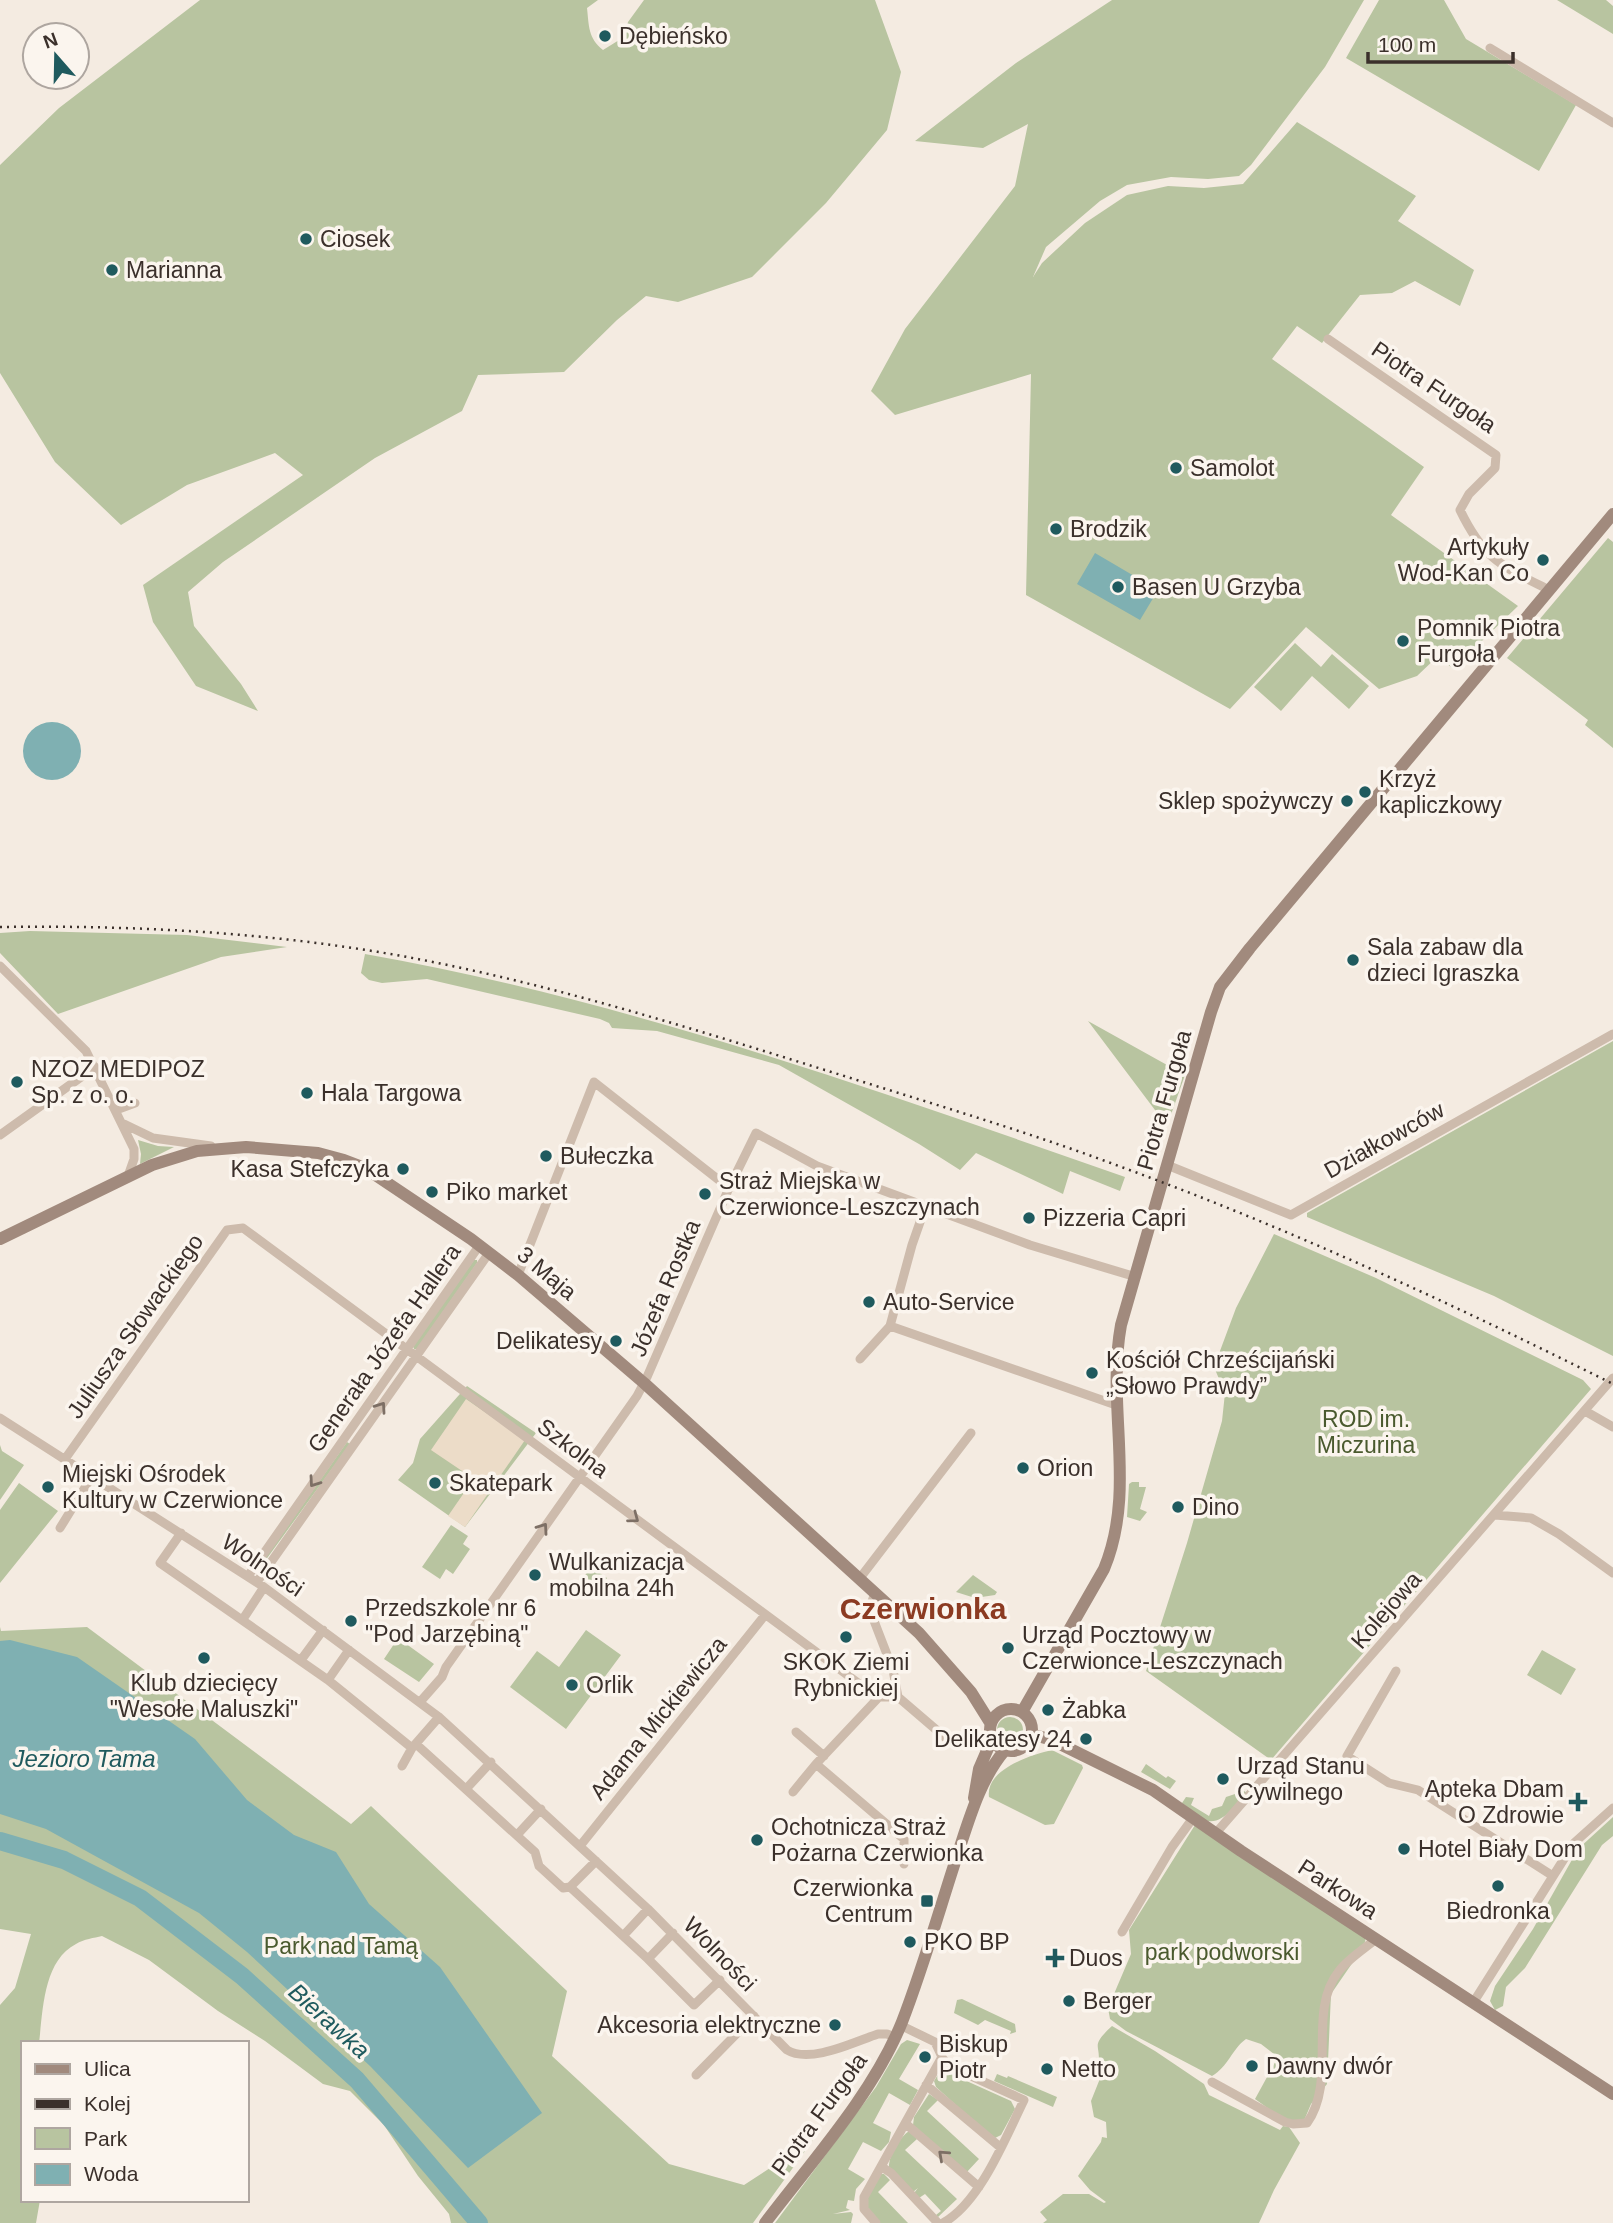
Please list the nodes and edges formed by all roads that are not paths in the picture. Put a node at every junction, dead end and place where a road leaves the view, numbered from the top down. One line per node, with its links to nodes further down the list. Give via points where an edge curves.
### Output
1 (1490, 48): 2 (street)
2 (1613, 123)
3 (1328, 340): 5 (street, Piotra Furgoła, via 1496,455 1494,468 1460,510 1471,534 1496,562)
4 (1613, 514): 5 (street, Piotra Furgoła)
5 (1549, 590): 14 (street, Piotra Furgoła, via 1229,973 1210,1012)
6 (0, 966): 8 (street, via 86,1051)
7 (1613, 1034): 14 (street, Działkowców, via 1292,1215)
8 (95, 1067): 10 (street); 12 (street)
9 (135, 1103): 10 (street)
10 (116, 1110): 11 (street)
11 (123, 1123): 13 (street, via 153,1138); 15 (street, via 135,1152)
12 (0, 1135)
13 (224, 1147): 15 (street, 3 Maja, via 173,1156); 20 (street, 3 Maja, via 318,1153 355,1164)
14 (1167, 1165): 22 (street, Piotra Furgoła)
15 (128, 1176): 19 (street, 3 Maja)
16 (729, 1188): 17 (street, Józefa Rostka, via 756,1133 817,1166); 21 (street, via 594,1082); 28 (street, Józefa Rostka)
17 (926, 1205): 22 (street, via 1030,1245); 23 (street)
18 (243, 1228): 24 (street, Szkolna); 34 (street, Juliusza Słowackiego, via 227,1230)
19 (0, 1238)
20 (484, 1249): 21 (street, 3 Maja); 24 (street, Generała Józefa Hallera); 25 (street, Generała Józefa Hallera)
21 (518, 1275): 28 (street, 3 Maja)
22 (1136, 1276): 29 (street, Piotra Furgoła, via 1116,1354)
23 (890, 1326): 26 (street); 29 (street)
24 (406, 1350): 25 (street, Szkolna); 41 (street, Generała Józefa Hallera, one-way to 41)
25 (416, 1357): 36 (street, Szkolna); 43 (street, Generała Józefa Hallera, one-way to 25)
26 (860, 1359)
27 (1613, 1378): 30 (street, Kolejowa)
28 (644, 1383): 36 (street, Józefa Rostka); 42 (street, 3 Maja)
29 (1116, 1405): 57 (street, Piotra Furgoła, via 1121,1475 1112,1549)
30 (1584, 1411): 32 (street); 37 (street, Kolejowa)
31 (0, 1418): 34 (street, Wolności)
32 (1613, 1427)
33 (971, 1433): 42 (street)
34 (65, 1459): 35 (street, Wolności)
35 (92, 1476): 38 (street); 39 (street, Wolności)
36 (579, 1477): 45 (street, Szkolna, one-way to 45); 55 (street, Józefa Rostka, one-way to 36)
37 (1495, 1515): 40 (street, via 1531,1518); 76 (street, Kolejowa)
38 (61, 1528)
39 (181, 1533): 41 (street, Wolności); 46 (street, via 160,1563)
40 (1613, 1573)
41 (248, 1576): 43 (street, Wolności)
42 (860, 1578): 44 (street, 3 Maja)
43 (260, 1585): 46 (street, Generała Józefa Hallera); 47 (street, Wolności)
44 (875, 1593): 52 (street, 3 Maja, via 919,1633); 54 (street, via 871,1613 893,1670)
45 (765, 1615): 53 (street, Szkolna); 78 (street, Adama Mickiewicza)
46 (243, 1619): 49 (street)
47 (323, 1630): 48 (street, Wolności); 49 (street)
48 (349, 1650): 51 (street); 55 (street, Wolności)
49 (301, 1660): 51 (street)
50 (1396, 1671): 81 (street, via 1347,1756 1389,1783 1418,1790)
51 (328, 1680): 64 (street)
52 (971, 1692): 56 (street, 3 Maja); 59 (street, 3 Maja)
53 (879, 1697): 54 (street); 66 (street)
54 (898, 1697): 62 (street)
55 (421, 1702): 58 (street, Wolności)
56 (1004, 1710): 57 (street); 59 (street)
57 (1021, 1712): 61 (street, via 1030,1722)
58 (439, 1717): 64 (street); 67 (street, Wolności)
59 (991, 1724): 63 (street)
60 (796, 1732): 66 (street)
61 (1031, 1734): 65 (street, via 1021,1748); 75 (street, Parkowa, via 1130,1778)
62 (947, 1739)
63 (992, 1739): 65 (street); 72 (street, Piotra Furgoła, via 979,1769)
64 (414, 1746): 69 (street); 70 (street)
65 (1005, 1750): 72 (street, Piotra Furgoła)
66 (824, 1756): 68 (street)
67 (491, 1762): 70 (street); 74 (street, Wolności)
68 (817, 1764): 71 (street); 80 (street, via 904,1839)
69 (402, 1766)
70 (467, 1789): 77 (street)
71 (793, 1792)
72 (973, 1808): 92 (street, Piotra Furgoła)
73 (1613, 1808): 81 (street, via 1574,1843)
74 (541, 1809): 77 (street); 78 (street, Wolności)
75 (1193, 1818): 76 (street, Parkowa); 84 (street)
76 (1215, 1834): 87 (street, Parkowa)
77 (517, 1835): 82 (street, via 535,1852 539,1866 563,1888)
78 (580, 1846): 79 (street, Wolności)
79 (596, 1860): 82 (street); 83 (street, Wolności)
80 (904, 1864)
81 (1553, 1876): 90 (street)
82 (570, 1887): 86 (street)
83 (648, 1909): 85 (street, Wolności); 86 (street)
84 (1122, 1932)
85 (673, 1933): 88 (street); 89 (street, Wolności)
86 (623, 1936): 88 (street)
87 (1376, 1939): 90 (street, Parkowa); 95 (street, via 1339,1971 1325,2000 1322,2080 1307,2123 1285,2122)
88 (648, 1959): 89 (street, via 694,2005)
89 (720, 1980): 91 (street, Wolności)
90 (1473, 2003): 97 (street, Parkowa)
91 (754, 2016): 92 (street, Wolności, via 787,2050 801,2056); 94 (street)
92 (898, 2031): 93 (street, via 934,2041); 102 (street, Piotra Furgoła, via 867,2087)
93 (942, 2057): 96 (street); 99 (street, via 954,2068 1024,2099)
94 (696, 2075)
95 (1212, 2082)
96 (926, 2084): 98 (street); 99 (street)
97 (1613, 2094)
98 (906, 2124): 100 (street); 101 (street, one-way to 98)
99 (1000, 2147): 101 (street)
100 (882, 2167): 103 (street, via 863,2200); 104 (street)
101 (979, 2188): 104 (street)
102 (765, 2223)
103 (876, 2223)
104 (940, 2223)

